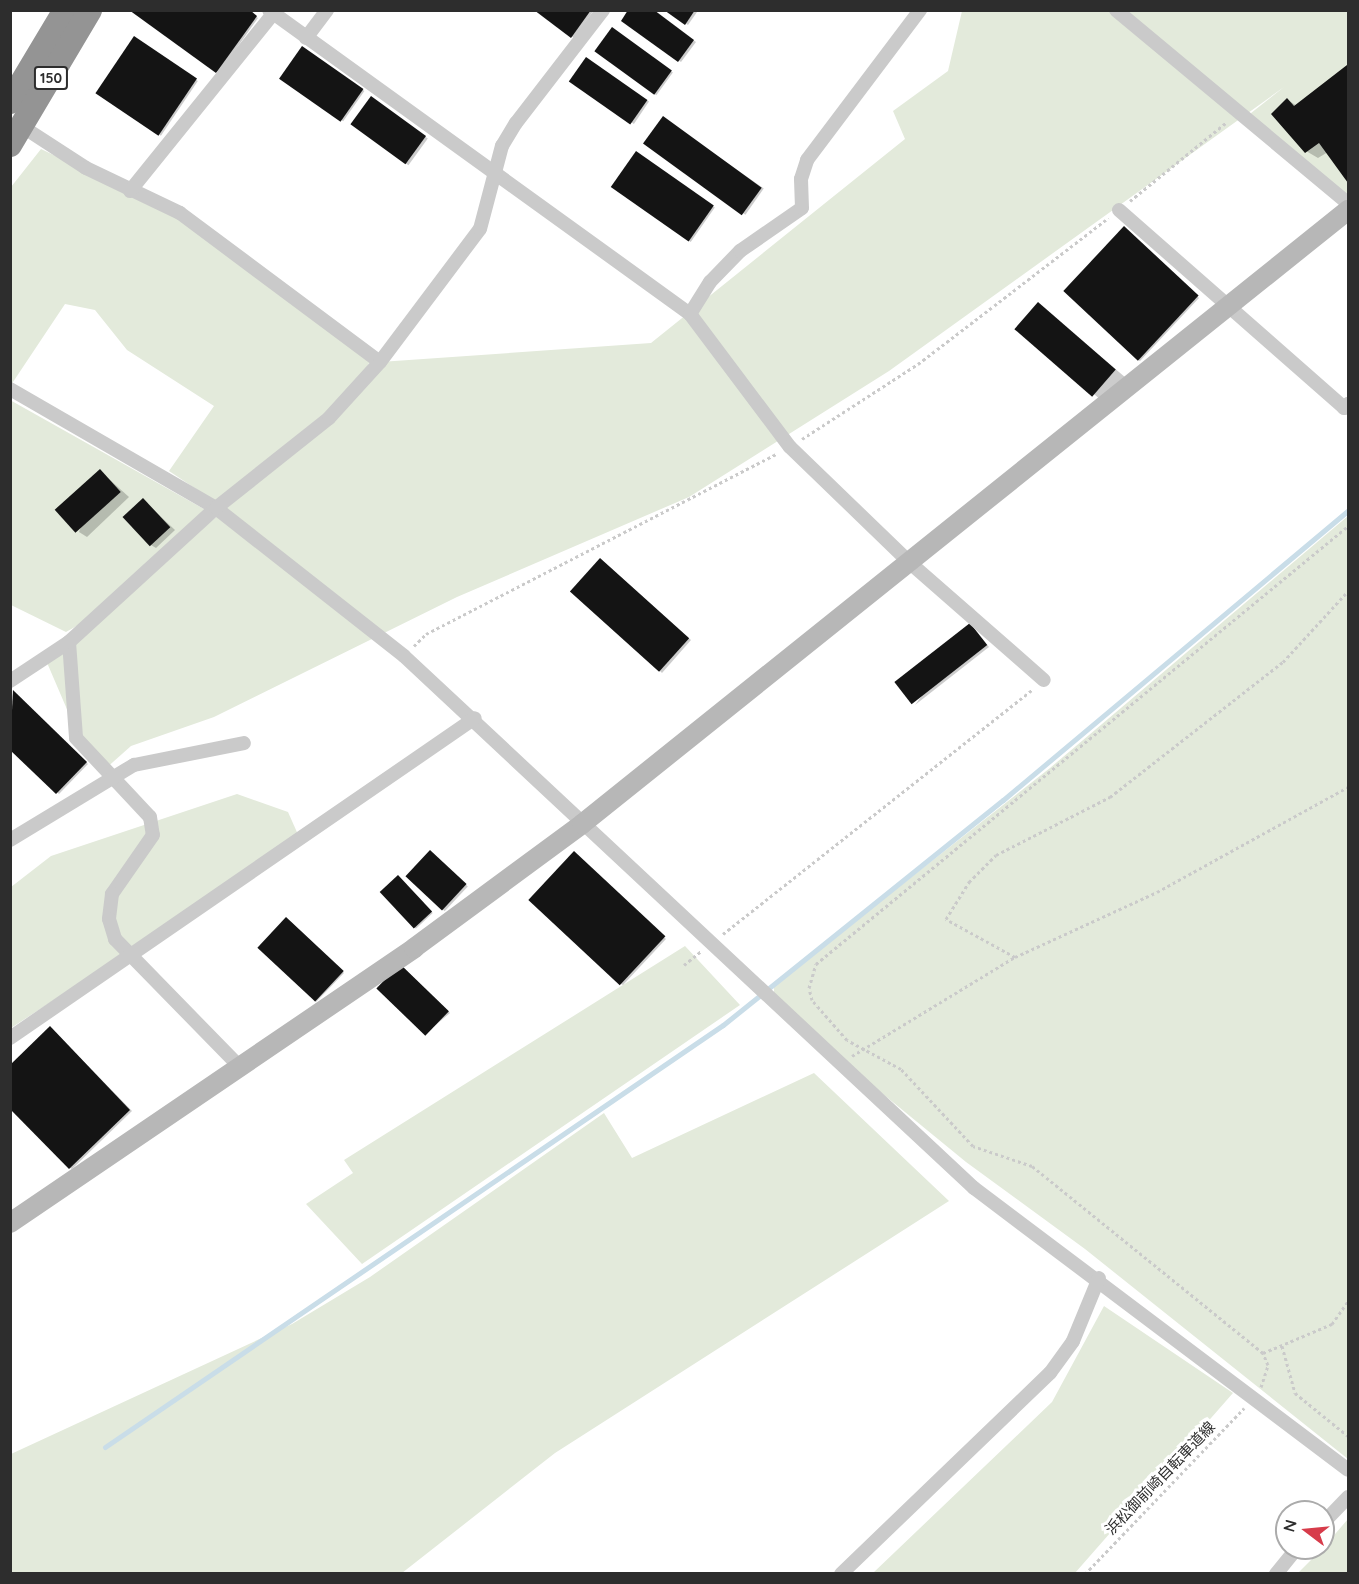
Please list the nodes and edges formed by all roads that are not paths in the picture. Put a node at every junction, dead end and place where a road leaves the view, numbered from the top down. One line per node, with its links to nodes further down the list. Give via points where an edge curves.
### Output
1 (65, 10): 9 (highway, 150)
2 (90, 10): 10 (highway, 150)
3 (327, 10): 8 (street)
4 (603, 10): 11 (street, via 516,123)
5 (920, 10): 17 (street, via 807,160 801,179 802,208 740,251 710,282)
6 (1116, 10): 13 (street)
7 (271, 12): 8 (street); 12 (street)
8 (306, 38): 11 (street)
9 (10, 102)
10 (17, 136): 12 (street)
11 (494, 177): 17 (street); 18 (street, via 480,229)
12 (130, 191): 18 (street, via 180,213)
13 (1348, 203)
14 (1119, 210): 16 (street)
15 (1348, 210): 16 (street)
16 (1229, 306): 20 (street, via 1344,408); 22 (street)
17 (690, 314): 22 (street, via 790,447)
18 (380, 362): 21 (street, via 329,418)
19 (10, 389): 21 (street)
20 (1348, 405)
21 (216, 508): 23 (street); 26 (street, via 404,656)
22 (909, 562): 24 (street); 29 (street)
23 (69, 642): 25 (street); 28 (street, via 76,738)
24 (1044, 680)
25 (10, 681)
26 (475, 718): 29 (street); 31 (street)
27 (243, 743): 28 (street, via 134,765)
28 (111, 777): 30 (street); 31 (street, via 150,817 153,835 112,894 109,919 115,939)
29 (582, 824): 33 (street); 35 (street, via 974,1188)
30 (10, 840)
31 (131, 956): 32 (street); 33 (street)
32 (10, 1038)
33 (239, 1066): 34 (street)
34 (10, 1223)
35 (1099, 1278): 36 (street); 40 (street, via 1073,1341 1050,1373)
36 (1348, 1470)
37 (1348, 1497): 38 (street)
38 (1335, 1511)
39 (1287, 1560): 41 (street)
40 (841, 1574)
41 (1276, 1574)

